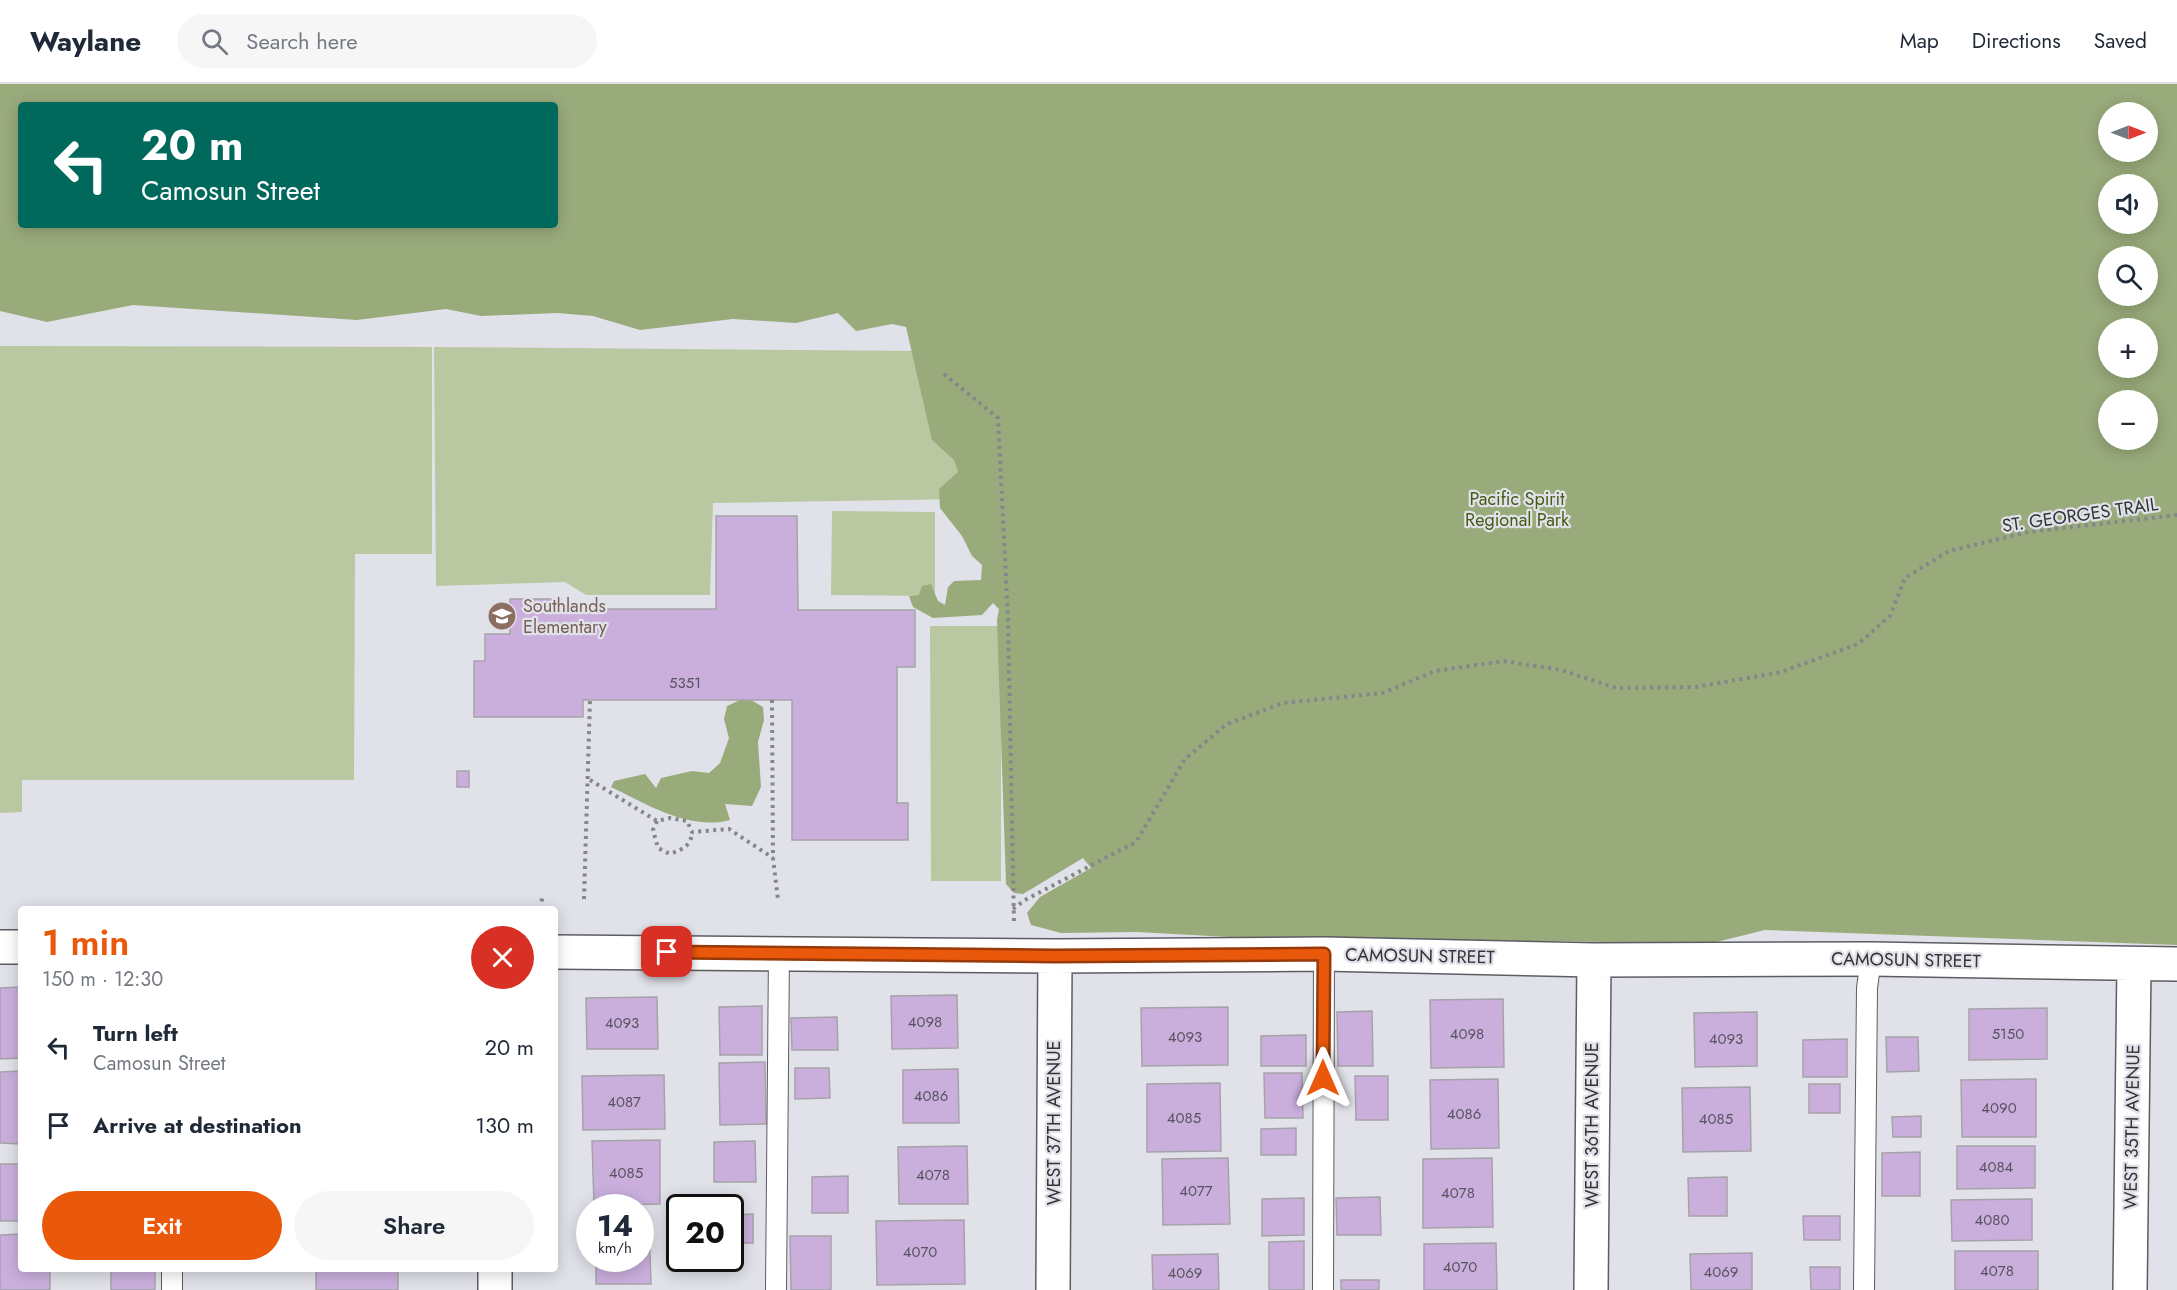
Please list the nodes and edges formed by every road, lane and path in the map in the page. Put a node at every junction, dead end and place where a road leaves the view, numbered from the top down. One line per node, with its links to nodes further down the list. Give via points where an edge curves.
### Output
1 (944, 374): 13 (path, via 998,418 1008,619)
2 (2177, 515): 13 (path, ST. GEORGES TRAIL, via 2028,532 1949,551 1905,578 1890,616 1858,644 1781,672 1696,687 1616,688 1561,670 1504,662 1435,671 1383,693 1283,702 1227,724 1185,759 1136,842)
3 (590, 700): 5 (path)
4 (772, 700): 8 (path)
5 (590, 780): 6 (path); 10 (path)
6 (657, 821): 7 (path, via 687,820); 7 (path, via 653,831 658,848 670,854 685,849)
7 (692, 832): 8 (path, via 729,829)
8 (773, 858): 11 (path)
9 (542, 898): 12 (path)
10 (585, 898)
11 (778, 900)
12 (541, 906)
13 (1013, 909): 19 (path)
14 (0, 947): 15 (street)
15 (18, 947)
16 (558, 952): 17 (street, CAMOSUN STREET)
17 (779, 953): 19 (street, CAMOSUN STREET); 29 (lane)
18 (1324, 954): 20 (street, CAMOSUN STREET); 22 (street, CAMOSUN STREET); 31 (lane)
19 (1016, 955): 20 (street, CAMOSUN STREET)
20 (1055, 956): 30 (street, WEST 37TH AVENUE)
21 (1871, 959): 22 (street, CAMOSUN STREET); 23 (street, CAMOSUN STREET); 33 (lane, via 1867,988)
22 (1594, 960): 32 (street, WEST 36TH AVENUE)
23 (2134, 964): 24 (street, CAMOSUN STREET); 34 (street, WEST 35TH AVENUE)
24 (2177, 964)
25 (172, 1272): 27 (lane)
26 (495, 1272): 28 (street)
27 (172, 1290)
28 (495, 1290)
29 (776, 1290)
30 (1053, 1290)
31 (1323, 1290)
32 (1591, 1290)
33 (1864, 1290)
34 (2130, 1290)

